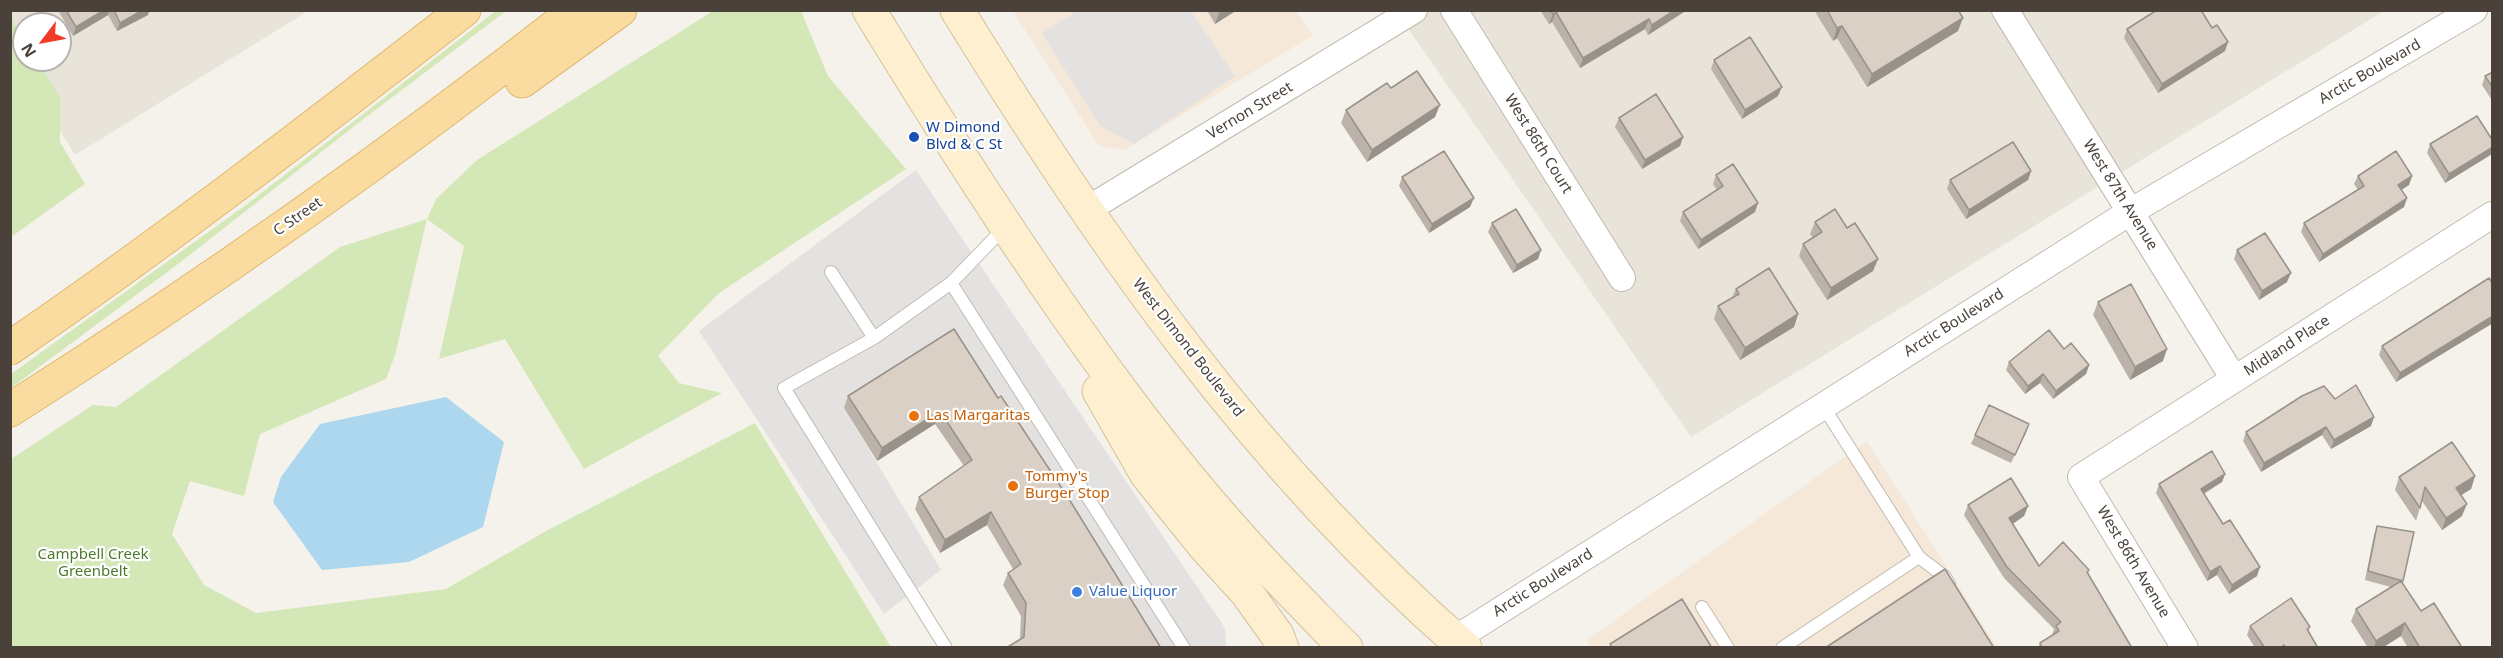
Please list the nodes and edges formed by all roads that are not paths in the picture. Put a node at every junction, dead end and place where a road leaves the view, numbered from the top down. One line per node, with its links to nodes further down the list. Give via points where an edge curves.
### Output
1 (464, 10): 20 (main road, via 245,179)
2 (576, 10): 13 (main road, C Street, via 384,157)
3 (620, 10): 13 (main road, via 395,176)
4 (869, 10): 14 (main road)
5 (957, 10): 10 (main road, West Dimond Boulevard)
6 (1414, 10): 10 (street, Vernon Street)
7 (1454, 10): 16 (street, West 86th Court)
8 (2006, 10): 11 (street, West 87th Avenue)
9 (2474, 10): 11 (street, Arctic Boulevard)
10 (1085, 211): 28 (main road, West Dimond Boulevard, via 1167,325 1269,451)
11 (2130, 212): 21 (street, West 87th Avenue); 22 (street, Arctic Boulevard)
12 (2493, 215): 21 (street, Midland Place)
13 (299, 216): 23 (main road, C Street, via 141,326)
14 (1006, 226): 17 (lane); 18 (main road)
15 (831, 272): 19 (lane)
16 (1622, 278)
17 (951, 283): 19 (lane); 30 (lane)
18 (1047, 288): 31 (main road, via 1147,475 1247,592); 32 (main road, via 1188,479 1263,564)
19 (874, 338): 29 (lane, via 784,388)
20 (10, 348)
21 (2234, 380): 24 (street, Midland Place)
22 (1823, 406): 25 (lane); 28 (street, Arctic Boulevard)
23 (10, 410)
24 (2081, 477): 35 (street, West 86th Avenue)
25 (1919, 557): 26 (lane, via 1945,577); 34 (lane)
26 (1957, 597)
27 (1702, 607): 33 (lane)
28 (1454, 645)
29 (946, 648)
30 (1184, 648)
31 (1282, 648)
32 (1346, 648)
33 (1728, 648)
34 (1782, 648)
35 (2185, 648)

